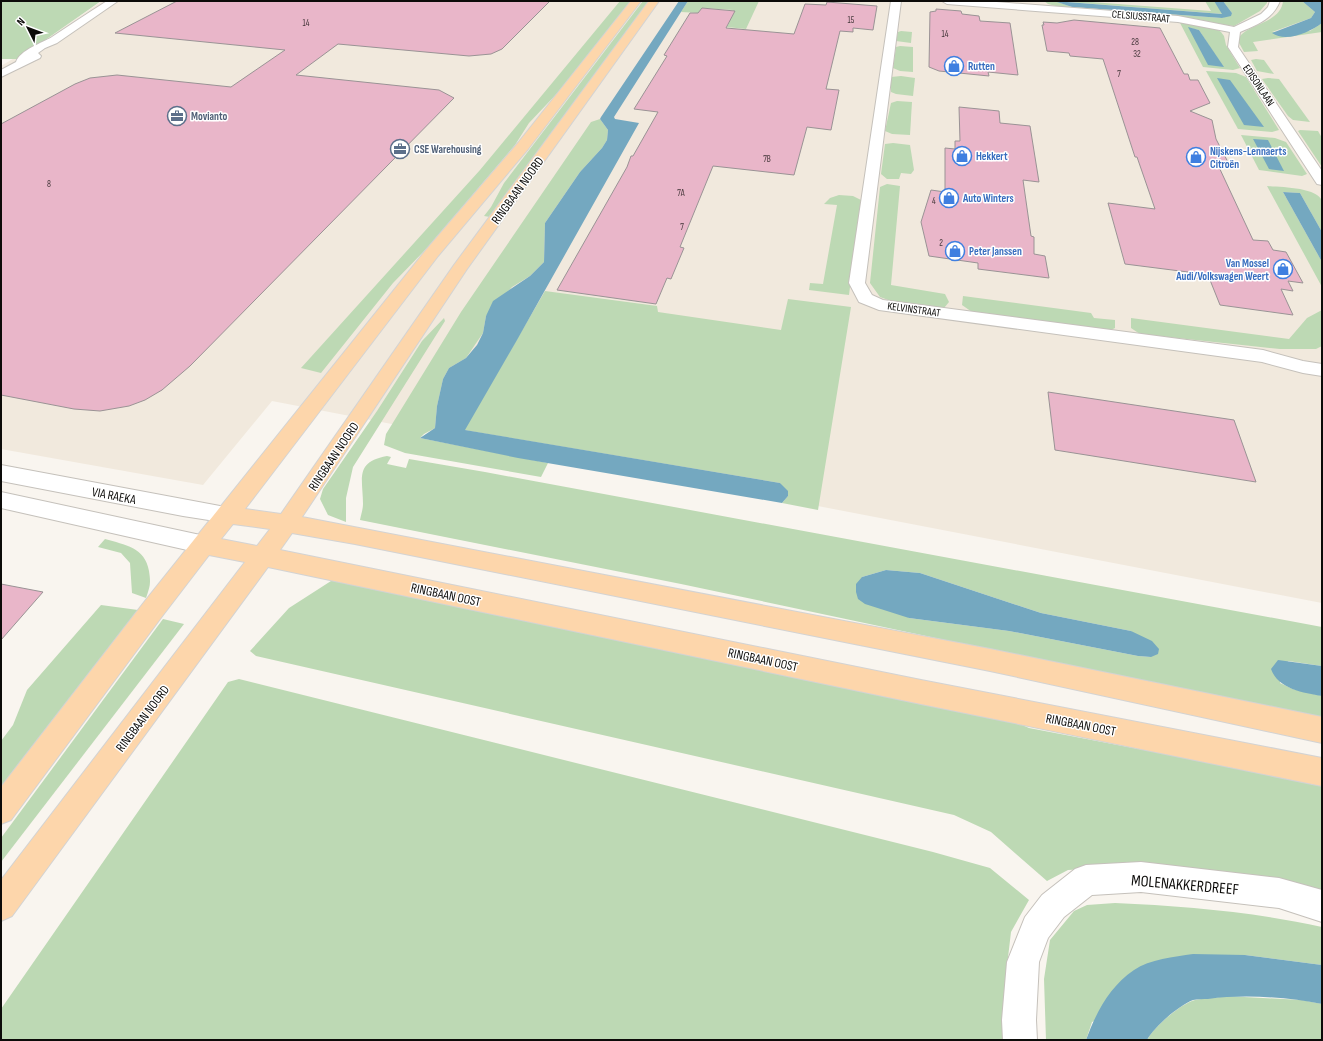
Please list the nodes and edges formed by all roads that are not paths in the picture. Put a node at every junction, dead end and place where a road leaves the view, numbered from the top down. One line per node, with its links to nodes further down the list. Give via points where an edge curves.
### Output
1 (113, 1): 10 (street, via 53,41 51,46)
2 (636, 1): 18 (main road, RINGBAAN NOORD, via 523,146 432,253)
3 (654, 1): 19 (main road, RINGBAAN NOORD, via 460,268)
4 (896, 1): 13 (street, KELVINSTRAAT, via 858,283 865,298 879,304)
5 (947, 1): 7 (street, CELSIUSSTRAAT)
6 (1275, 1): 8 (street, via 1272,10 1262,18)
7 (1046, 5): 8 (street, CELSIUSSTRAAT, via 1178,19)
8 (1235, 30): 12 (street, EDISONLAAN, via 1233,47)
9 (1, 62): 10 (street)
10 (22, 63): 11 (street)
11 (1, 74)
12 (1322, 181)
13 (1263, 356): 14 (street, KELVINSTRAAT); 15 (street, KELVINSTRAAT)
14 (1322, 358)
15 (1322, 370)
16 (1, 473): 18 (street, VIA RAEKA)
17 (1, 500): 20 (street)
18 (228, 515): 19 (main road); 20 (main road, RINGBAAN NOORD)
19 (286, 523): 21 (main road, RINGBAAN NOORD); 22 (main road, via 990,660)
20 (205, 545): 21 (main road, RINGBAAN OOST); 24 (main road, RINGBAAN NOORD)
21 (263, 556): 23 (main road, RINGBAAN OOST); 25 (main road, RINGBAAN NOORD)
22 (1322, 730)
23 (1322, 772)
24 (1, 810)
25 (1, 905)
26 (1322, 906): 27 (street, MOLENAKKERDREEF, via 1279,893 1140,877 1086,880 1053,906 1036,928 1023,962)
27 (1020, 1040)

